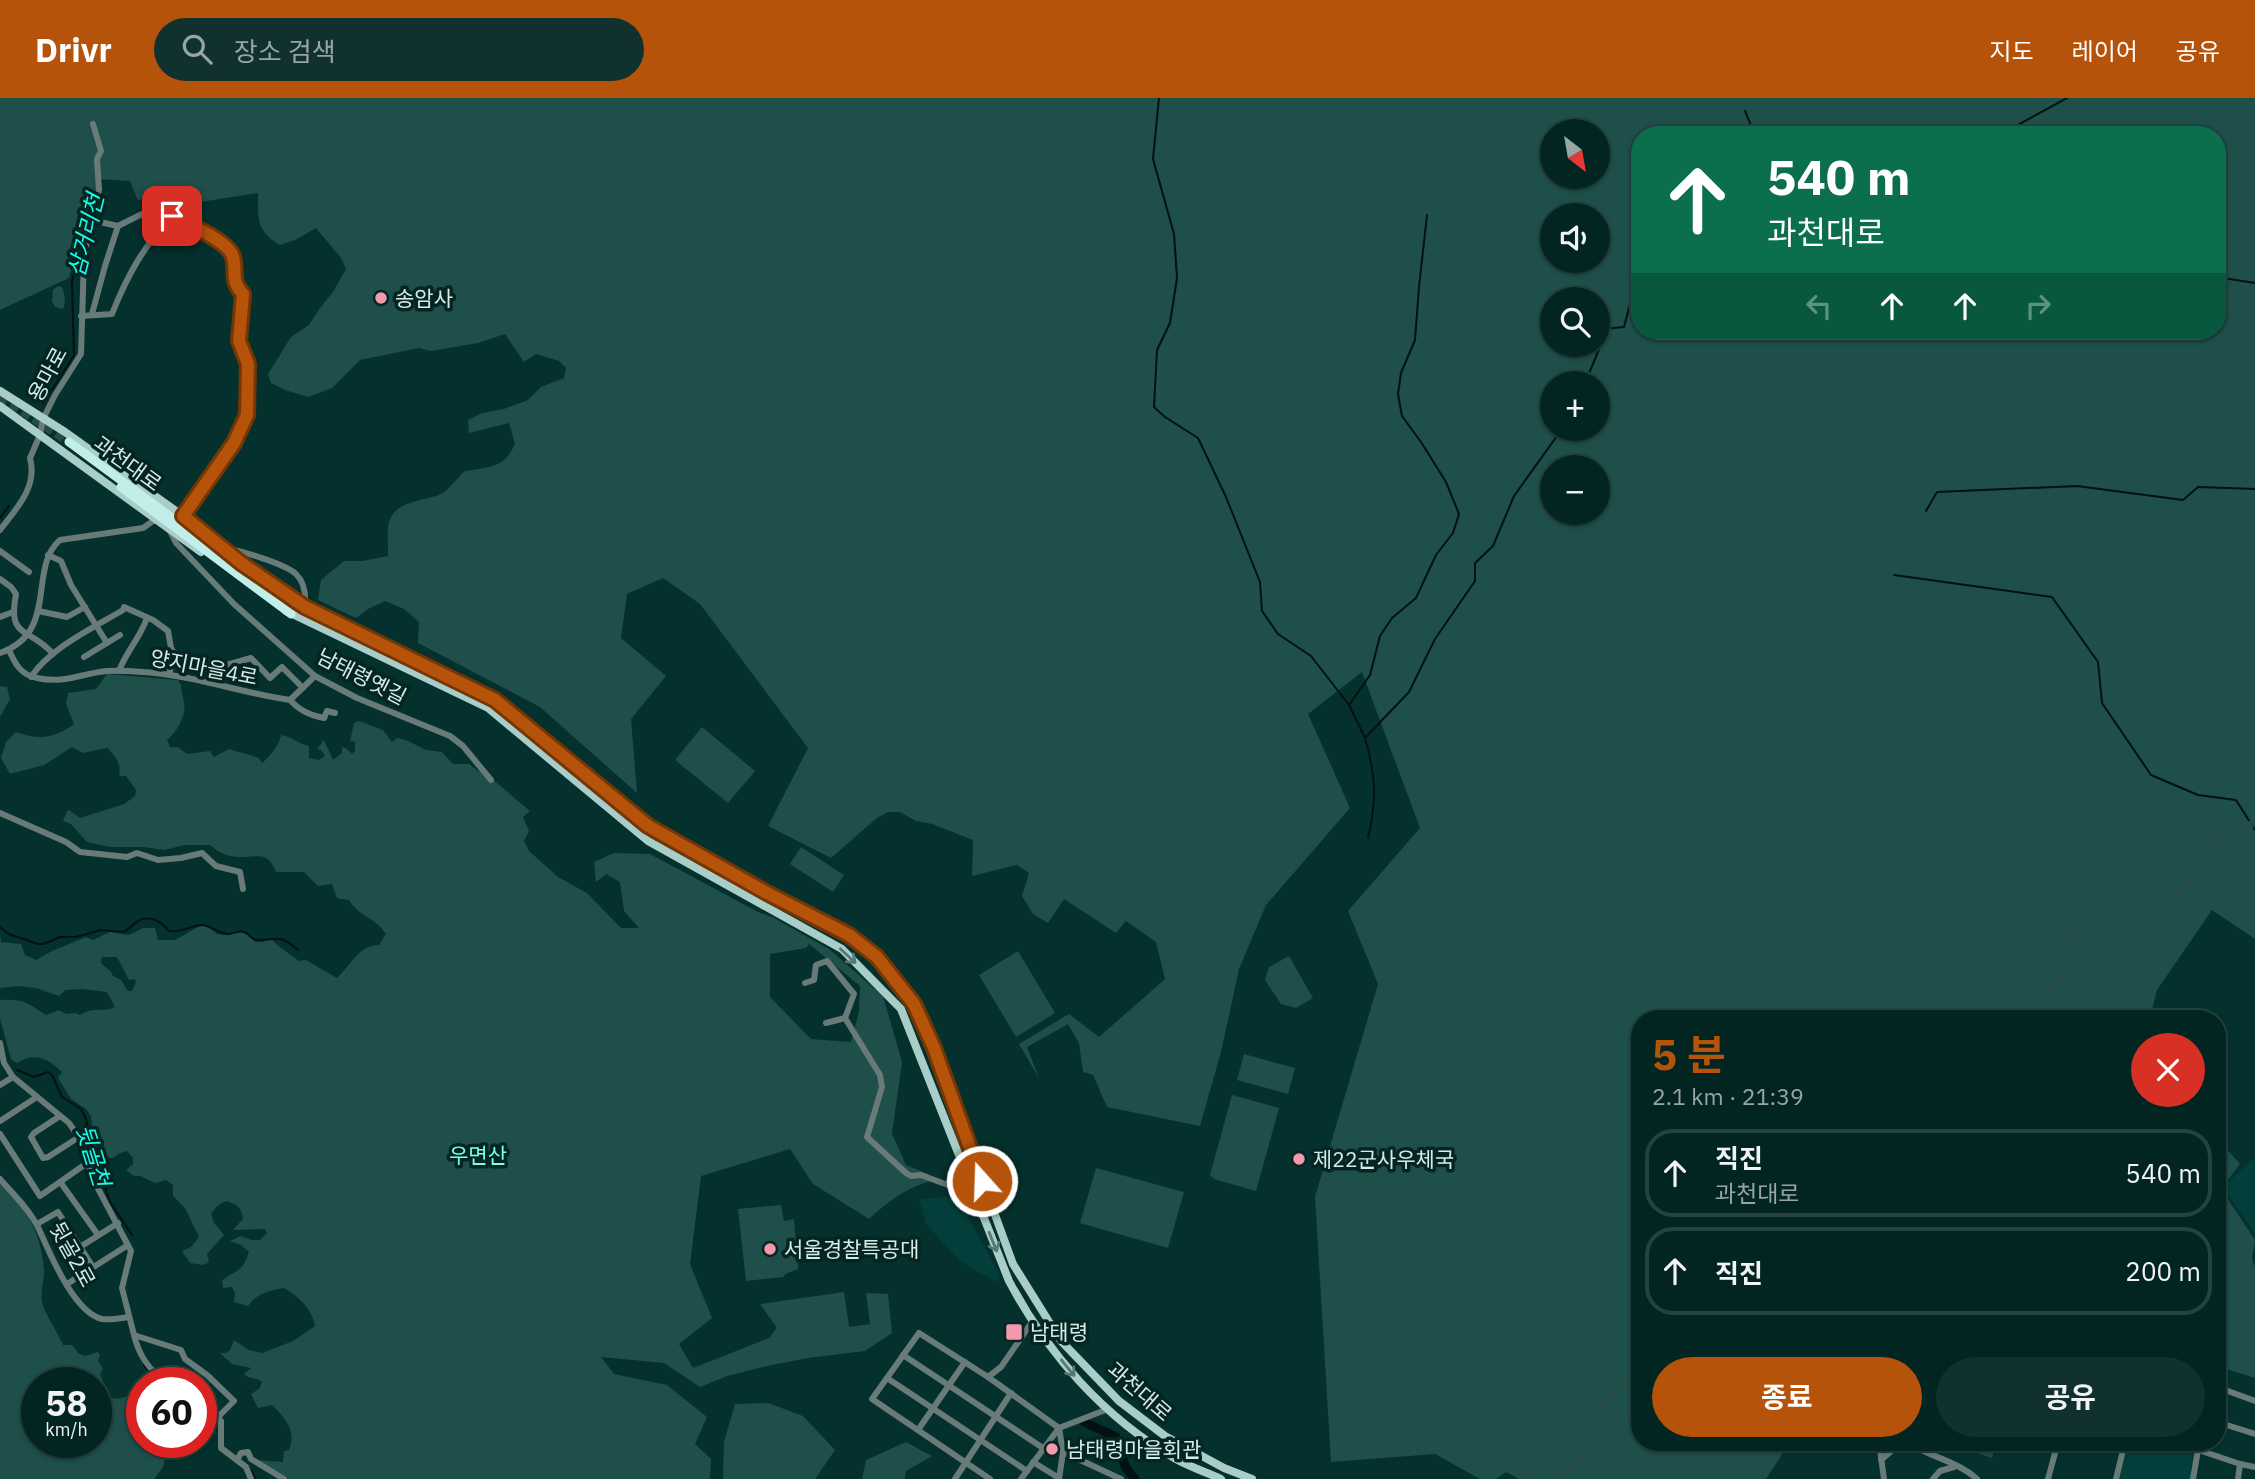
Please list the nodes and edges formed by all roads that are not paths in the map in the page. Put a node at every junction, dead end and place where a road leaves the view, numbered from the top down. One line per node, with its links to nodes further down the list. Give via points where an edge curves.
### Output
1 (93, 124): 2 (street, 용마로, via 101,151 97,159 99,190)
2 (91, 220): 3 (street); 6 (street, 용마로)
3 (118, 226): 4 (street, via 142,214); 5 (street)
4 (162, 228): 5 (street, via 125,280 112,314); 13 (street, via 172,216 230,249 235,284 243,294 239,341 248,364 247,415 234,443)
5 (92, 314): 6 (street)
6 (82, 316): 11 (street, 용마로, via 80,354)
7 (0, 384): 9 (main road)
8 (0, 391): 9 (main road)
9 (11, 399): 11 (main road)
10 (3, 409): 12 (main road, 과천대로)
11 (43, 419): 12 (street, 용마로); 13 (main road)
12 (40, 435): 14 (main road, 과천대로); 16 (street, 용마로, via 30,458 30,485)
13 (183, 516): 17 (main road)
14 (159, 522): 15 (main road, 과천대로); 19 (street, via 60,540)
15 (169, 529): 26 (main road, 과천대로); 41 (street, 남태령옛길, via 176,543 234,604)
16 (0, 530)
17 (226, 550): 23 (main road); 23 (street, via 238,550 296,574 305,591)
18 (0, 551): 20 (street)
19 (48, 555): 22 (street, via 61,561); 25 (street)
20 (29, 572)
21 (0, 579): 24 (street, via 16,594)
22 (85, 607): 25 (street, via 67,617); 29 (street)
23 (305, 607): 26 (highway, 과천대로, via 251,576 68,444); 64 (main road, 과천대로, via 495,700 648,826 849,935 877,957 914,1004)
24 (13, 611): 27 (street); 31 (street, via 15,624)
25 (38, 611): 31 (street)
26 (291, 614): 67 (main road, 과천대로, one-way to 67, via 488,708 648,841 842,950 901,1009)
27 (0, 617)
28 (147, 618): 29 (street, via 124,607); 35 (street, via 168,631); 39 (street)
29 (97, 626): 32 (street); 36 (street)
30 (120, 635): 32 (street)
31 (27, 636): 33 (street); 36 (street)
32 (107, 643): 37 (street)
33 (9, 650): 34 (street); 42 (street, via 23,673)
34 (0, 653)
35 (174, 653): 38 (street); 40 (street)
36 (53, 654): 42 (street)
37 (84, 657)
38 (223, 666): 43 (street); 44 (street, via 251,658 270,678 282,667)
39 (119, 671): 40 (street, 양지마을4로); 42 (street, 양지마을4로, via 65,681)
40 (169, 675): 43 (street, 양지마을4로)
41 (315, 676): 44 (street); 47 (street, 남태령옛길, via 450,736)
42 (31, 677)
43 (220, 685): 45 (street, 양지마을4로)
44 (303, 688): 45 (street)
45 (290, 700): 46 (street, 양지마을4로, via 312,715 324,718 327,711)
46 (335, 713)
47 (492, 780)
48 (0, 813): 49 (street, via 79,852 127,857 137,853 158,860 202,853 216,866 240,872)
49 (243, 888)
50 (805, 983): 51 (street, via 814,980 816,965 827,961 854,994)
51 (845, 1018): 52 (street); 66 (street, via 880,1075 882,1087 867,1136 907,1177 921,1174)
52 (826, 1023)
53 (0, 1043): 54 (street)
54 (1, 1054): 55 (street)
55 (13, 1077): 56 (street); 57 (street)
56 (0, 1085)
57 (37, 1097): 58 (street); 59 (street)
58 (60, 1116): 61 (street); 61 (street, via 31,1138 43,1158)
59 (0, 1121)
60 (0, 1134): 65 (street, via 40,1196)
61 (79, 1137): 62 (street)
62 (87, 1163): 65 (street); 68 (street)
63 (0, 1180): 69 (street, 뒷골2로)
64 (982, 1181): 67 (main road); 86 (main road, 과천대로, via 1013,1264 1034,1300 1060,1341)
65 (61, 1183): 70 (street)
66 (948, 1185)
67 (970, 1186): 76 (main road, 과천대로, one-way to 76, via 1009,1281)
68 (118, 1223): 70 (street); 71 (street)
69 (37, 1224): 72 (street, via 58,1212); 74 (street, 뒷골2로)
70 (98, 1235): 72 (street)
71 (128, 1245): 73 (street); 75 (street, via 131,1251 122,1288)
72 (80, 1247): 73 (street)
73 (93, 1267): 74 (street)
74 (67, 1284): 75 (street, 뒷골2로, via 95,1316)
75 (130, 1317): 77 (street)
76 (1032, 1322): 82 (street); 89 (main road, 과천대로, one-way to 89, via 1075,1377)
77 (134, 1335): 80 (street); 90 (street, via 181,1350 185,1359 234,1401)
78 (903, 1354): 79 (street, via 919,1333); 81 (street); 83 (street)
79 (965, 1362): 82 (street); 83 (street)
80 (149, 1367)
81 (887, 1377): 88 (street); 94 (street, via 872,1399)
82 (988, 1377): 85 (street)
83 (949, 1385): 88 (street); 91 (street)
84 (2226, 1390): 87 (street)
85 (1011, 1393): 91 (street); 93 (street)
86 (1119, 1401): 89 (main road); 122 (main road, 과천대로, via 1165,1436)
87 (2255, 1401)
88 (933, 1409): 94 (street); 96 (street)
89 (1108, 1409): 93 (street); 121 (main road, 과천대로, via 1177,1459)
90 (218, 1416): 106 (street, via 221,1448)
91 (995, 1416): 96 (street); 97 (street)
92 (2226, 1425): 95 (street)
93 (1059, 1428): 97 (street); 105 (street)
94 (918, 1430): 108 (street)
95 (2255, 1434)
96 (980, 1440): 108 (street); 113 (street)
97 (1043, 1448): 109 (street)
98 (1880, 1451): 107 (street)
99 (1892, 1451): 107 (street)
100 (1920, 1451): 125 (street)
101 (2055, 1451): 126 (street)
102 (2123, 1451): 127 (street)
103 (2198, 1451): 128 (street)
104 (2201, 1451): 110 (street)
105 (1063, 1452): 114 (street); 120 (street)
106 (237, 1460): 115 (street); 116 (street, via 248,1452 251,1459)
107 (1881, 1460): 123 (street)
108 (965, 1462): 117 (street); 118 (street)
109 (1033, 1462): 113 (street); 114 (street)
110 (2240, 1464): 112 (street); 129 (street)
111 (1954, 1467): 124 (street)
112 (2255, 1467)
113 (1027, 1471): 119 (street)
114 (1059, 1478)
115 (251, 1479)
116 (284, 1479)
117 (955, 1479)
118 (990, 1479)
119 (1021, 1479)
120 (1121, 1479)
121 (1220, 1479)
122 (1252, 1479)
123 (1884, 1479)
124 (1933, 1479)
125 (1977, 1479)
126 (2048, 1479)
127 (2116, 1479)
128 (2193, 1479)
129 (2238, 1479)

